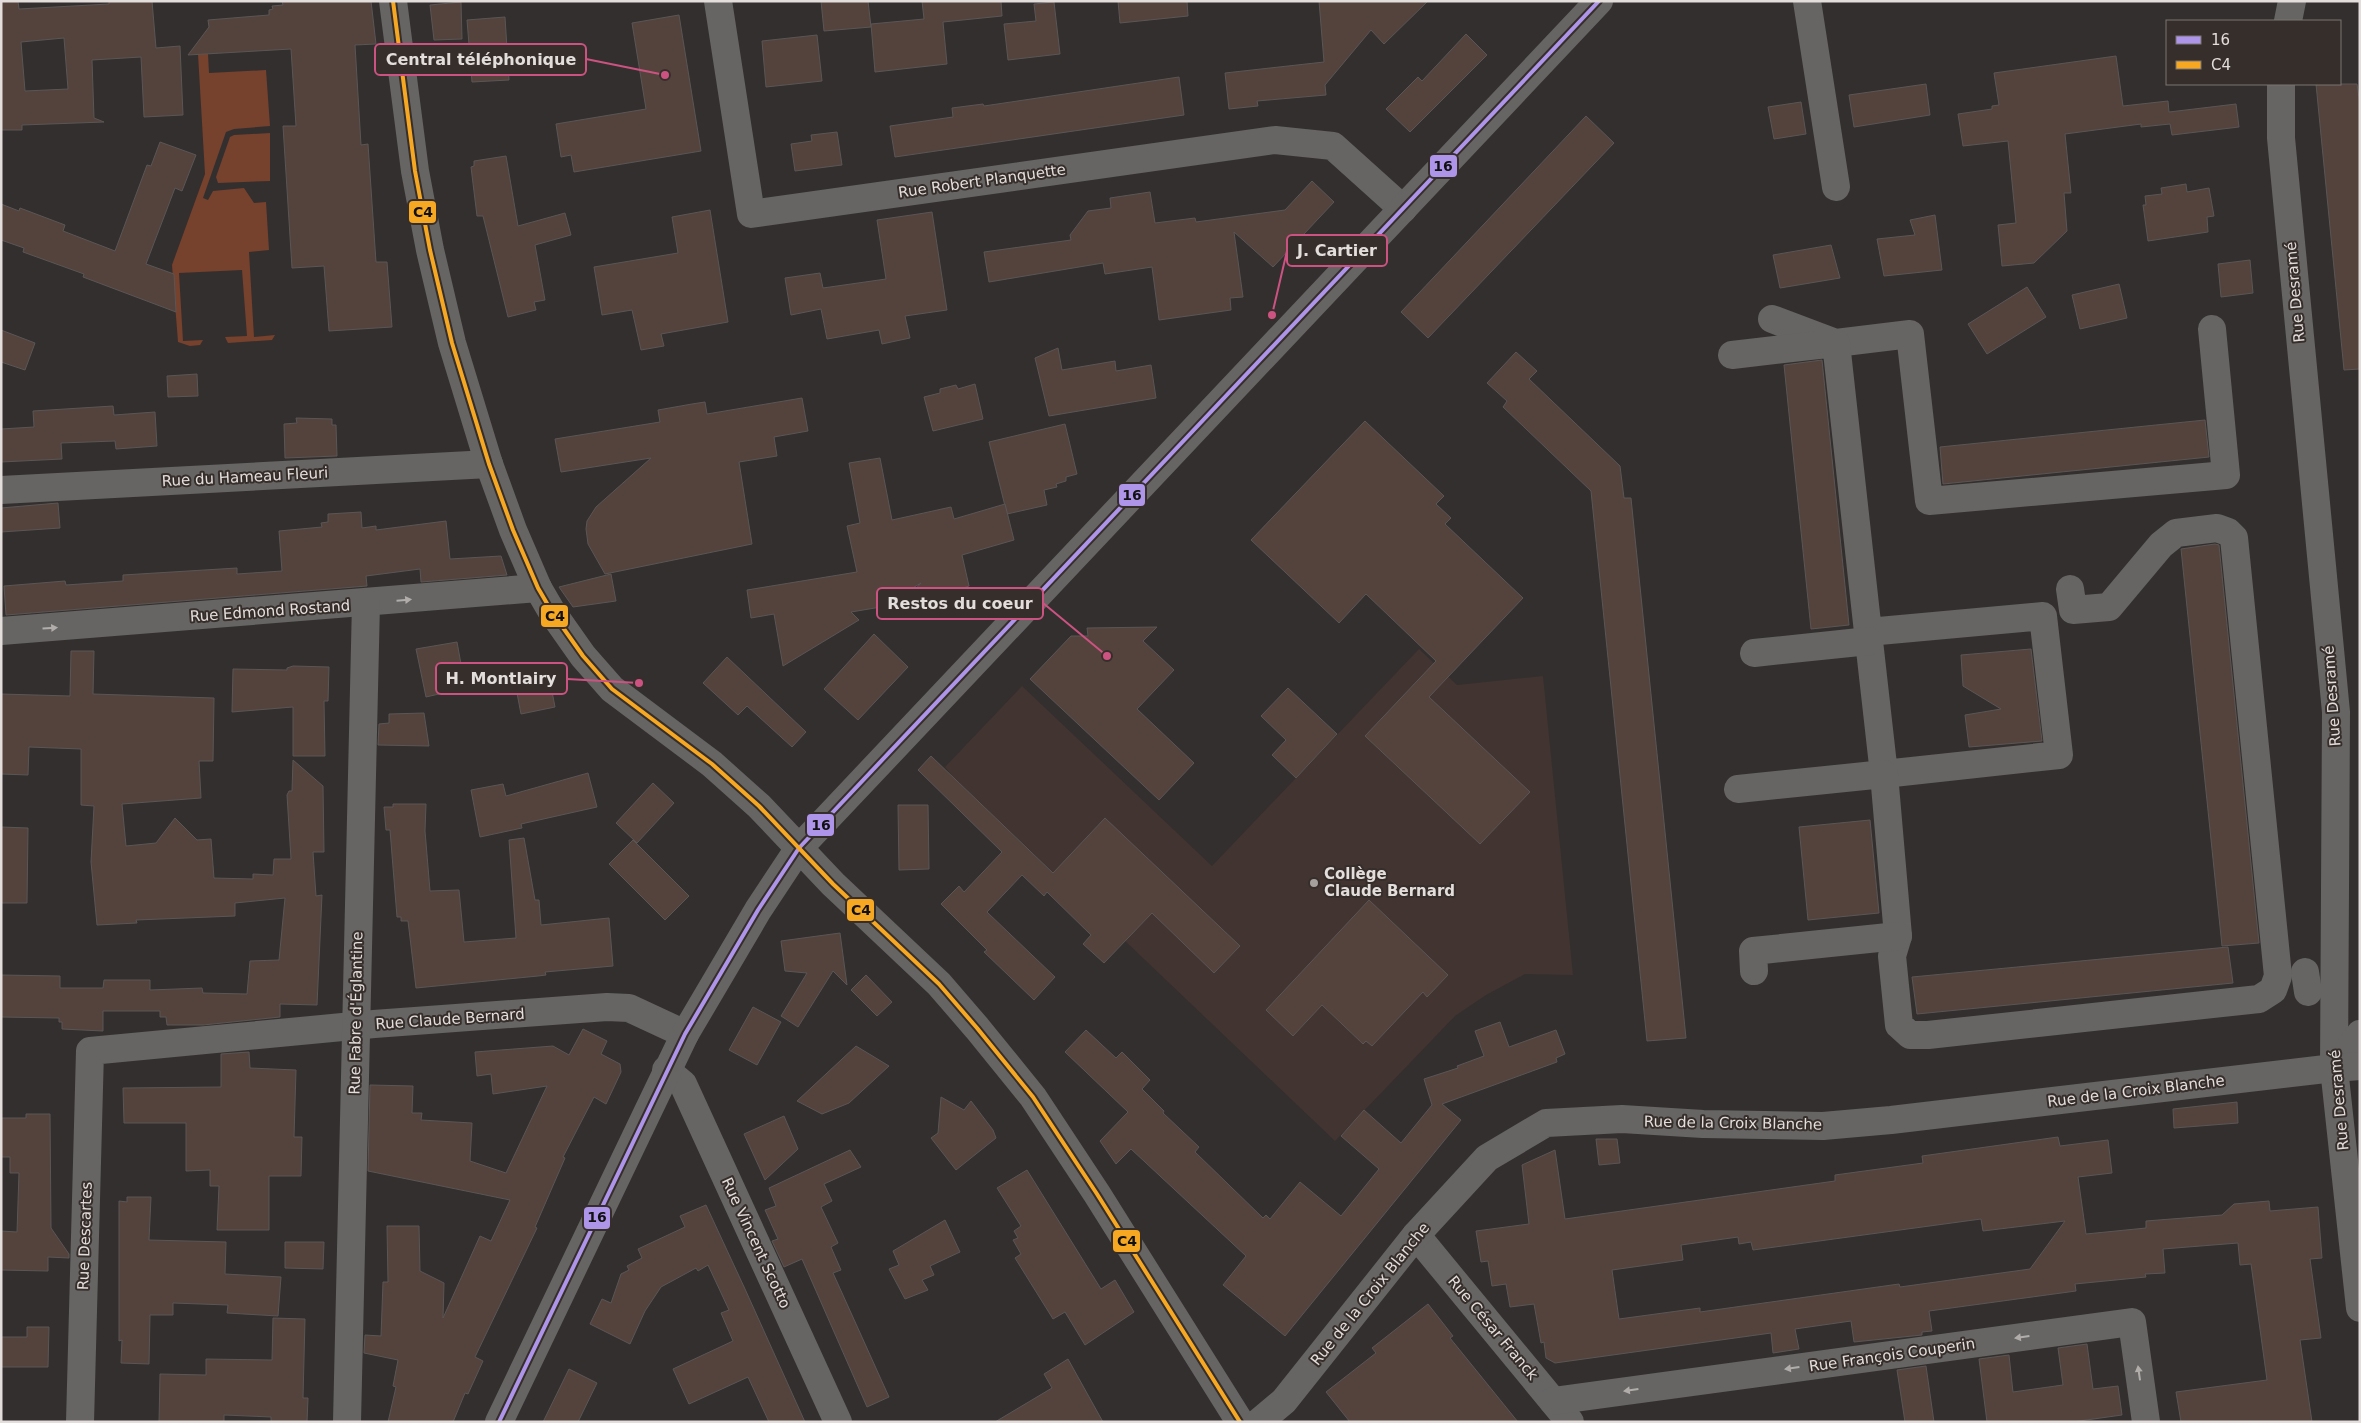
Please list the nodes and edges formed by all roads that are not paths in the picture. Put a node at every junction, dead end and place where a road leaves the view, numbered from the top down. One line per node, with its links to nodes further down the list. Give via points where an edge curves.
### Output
1 (393, 1): 14 (street, via 430,250 452,344)
2 (718, 1): 9 (street, Rue Robert Planquette, via 751,214 1275,140 1333,146)
3 (1599, 1): 9 (street)
4 (1807, 1): 8 (street)
5 (2292, 1): 6 (street)
6 (2288, 20)
7 (2281, 85): 31 (street, Rue Desramé, via 2281,138 2336,712)
8 (1836, 187)
9 (1403, 209): 24 (street)
10 (1772, 320): 12 (street)
11 (2212, 329): 12 (street, via 2222,486 1929,501 1910,334)
12 (1836, 343): 13 (street); 20 (street)
13 (1732, 355)
14 (489, 464): 15 (street, Rue du Hameau Fleuri); 16 (street)
15 (1, 490)
16 (538, 588): 18 (street, Rue Edmond Rostand, one-way to 16); 24 (street, via 569,637 612,689 712,764)
17 (2070, 589): 25 (street, via 2073,610 2109,607 2161,545 2176,534 2217,528 2234,538 2278,976 2273,990 2259,999 1928,1035 1910,1034 1899,1025 1892,956)
18 (366, 603): 19 (street, Rue Edmond Rostand, one-way to 18); 27 (street, Rue Fabre d'Églantine)
19 (1, 631)
20 (1868, 636): 21 (street); 22 (street); 22 (street, via 2042,616 2059,755)
21 (1754, 653)
22 (1884, 774): 23 (street); 25 (street)
23 (1738, 788)
24 (799, 848): 28 (street, via 758,910); 40 (street, via 939,984 1033,1097)
25 (1898, 936): 26 (street, via 1753,951)
26 (1754, 971)
27 (356, 1026): 28 (street, Rue Claude Bernard, via 608,1007 629,1008); 30 (street, Rue Claude Bernard); 37 (street, Rue Fabre d'Églantine)
28 (685, 1034): 32 (street)
29 (2360, 1034): 31 (street)
30 (90, 1051): 36 (street, Rue Descartes)
31 (2347, 1067): 33 (street, Rue de la Croix Blanche, via 1823,1126 1622,1120 1546,1123 1487,1158); 34 (street, Rue Desramé)
32 (666, 1070): 38 (street); 39 (street, Rue Vincent Scotto, via 683,1084)
33 (1416, 1235): 35 (street, Rue César Franck); 41 (street, Rue de la Croix Blanche, via 1284,1401)
34 (2360, 1308)
35 (1553, 1401): 42 (street, Rue César Franck); 43 (street, Rue François Couperin, one-way to 35, via 2132,1322)
36 (80, 1422)
37 (347, 1422)
38 (499, 1422)
39 (838, 1422)
40 (1240, 1422)
41 (1259, 1422)
42 (1570, 1422)
43 (2146, 1422)

